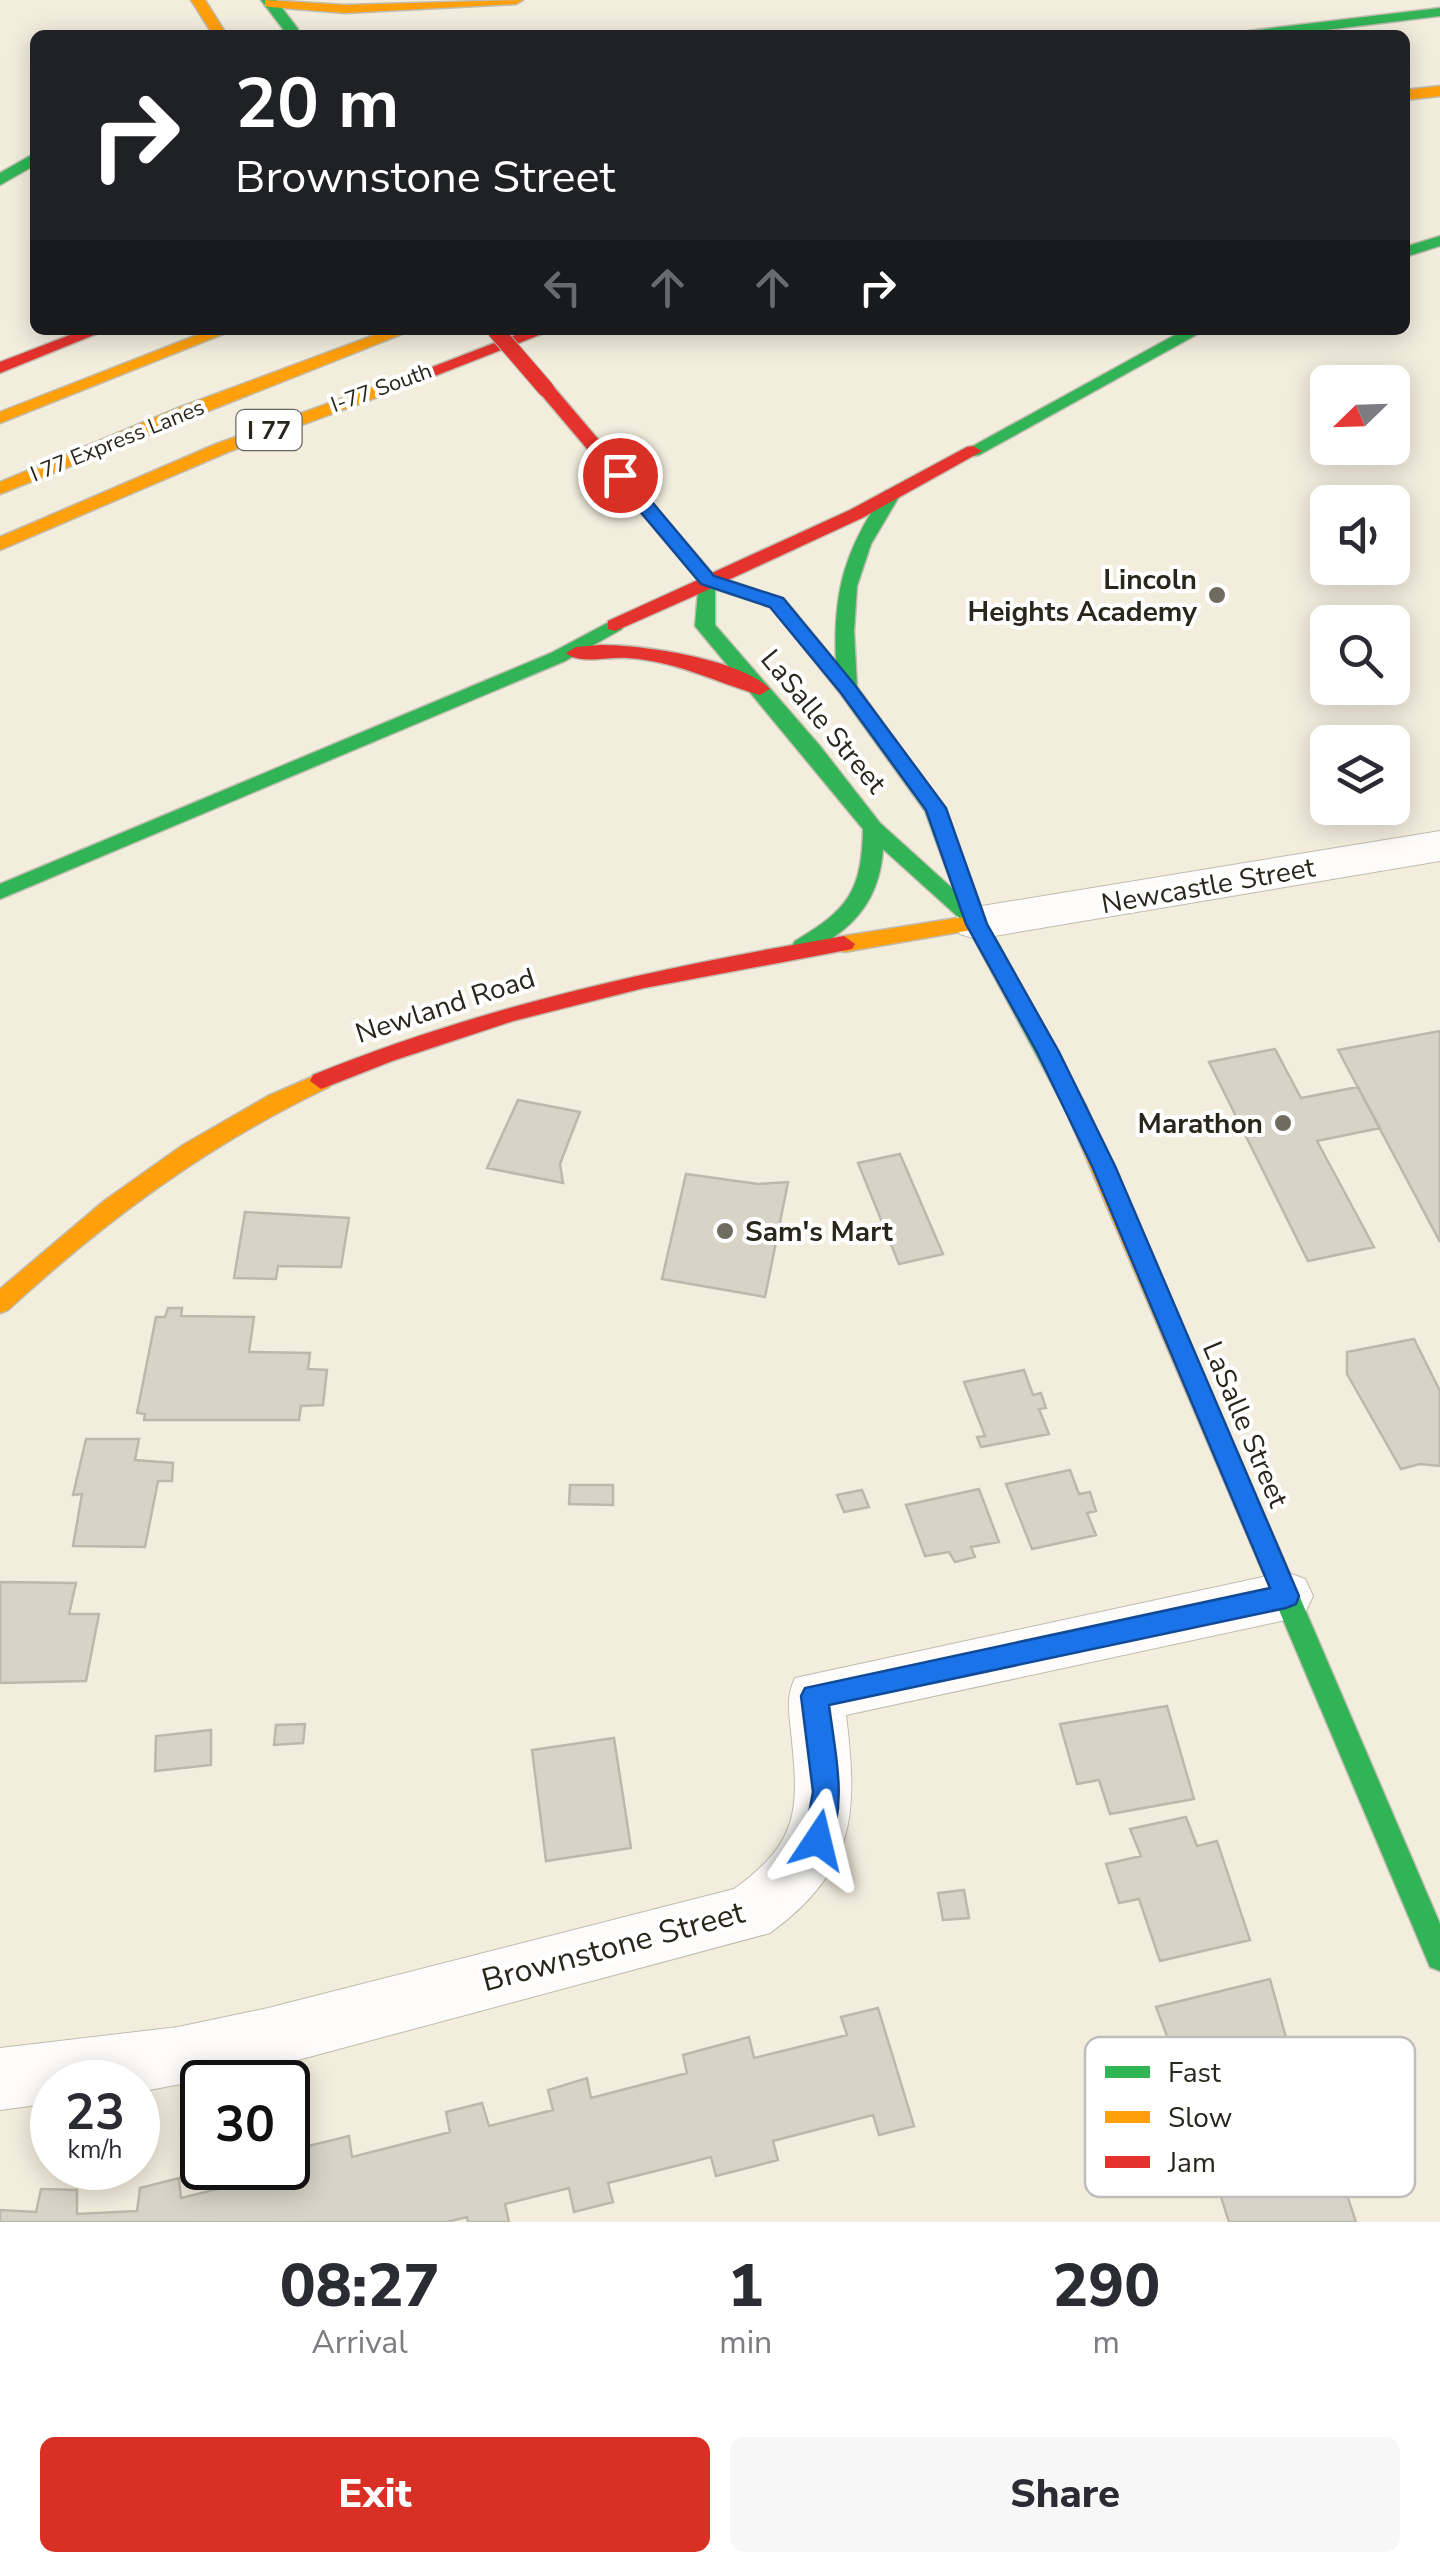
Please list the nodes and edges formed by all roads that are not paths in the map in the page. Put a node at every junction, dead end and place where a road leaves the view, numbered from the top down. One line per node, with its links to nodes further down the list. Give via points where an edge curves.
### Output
1 (198, 0): 5 (main road)
2 (269, 1): 3 (main road, via 344,9); 6 (main road)
3 (506, 1): 7 (main road)
4 (1440, 12): 8 (main road)
5 (217, 30)
6 (289, 30)
7 (375, 30)
8 (1290, 30)
9 (1440, 91): 10 (main road)
10 (1410, 94)
11 (30, 161): 12 (main road)
12 (0, 180)
13 (1440, 241): 14 (main road)
14 (1410, 250)
15 (85, 335): 21 (main road)
16 (211, 335): 22 (main road)
17 (391, 335): 23 (main road, I 77 Express Lanes / I 77)
18 (498, 335): 26 (main road, bridge)
19 (530, 335): 25 (main road, I-77 South / I 77, via 269,430)
20 (1188, 335): 24 (main road)
21 (0, 368)
22 (0, 418)
23 (0, 489)
24 (891, 495): 26 (main road); 28 (main road, via 848,564)
25 (0, 544)
26 (708, 580): 27 (main road); 28 (main road, LaSalle Street, via 776,603); 29 (main road, LaSalle Street, via 705,626)
27 (558, 657): 29 (main road, via 650,650 710,666); 32 (main road)
28 (848, 688): 33 (main road, LaSalle Street, via 935,808)
29 (760, 690): 30 (main road, LaSalle Street)
30 (873, 828): 33 (main road, LaSalle Street); 34 (main road, via 876,862 864,900 827,933)
31 (1440, 846): 33 (street, Newcastle Street)
32 (0, 892)
33 (976, 924): 34 (main road, Newland Road); 36 (main road, LaSalle Street, via 1046,1046 1103,1166)
34 (784, 956): 35 (main road, Newland Road, via 487,1019 322,1080 172,1162 62,1245)
35 (0, 1303)
36 (1286, 1596): 37 (main road, LaSalle Street); 38 (street, Brownstone Street, via 815,1696 826,1792 818,1840 772,1900 750,1913 268,2038 178,2057)
37 (1440, 1957)
38 (0, 2079)

